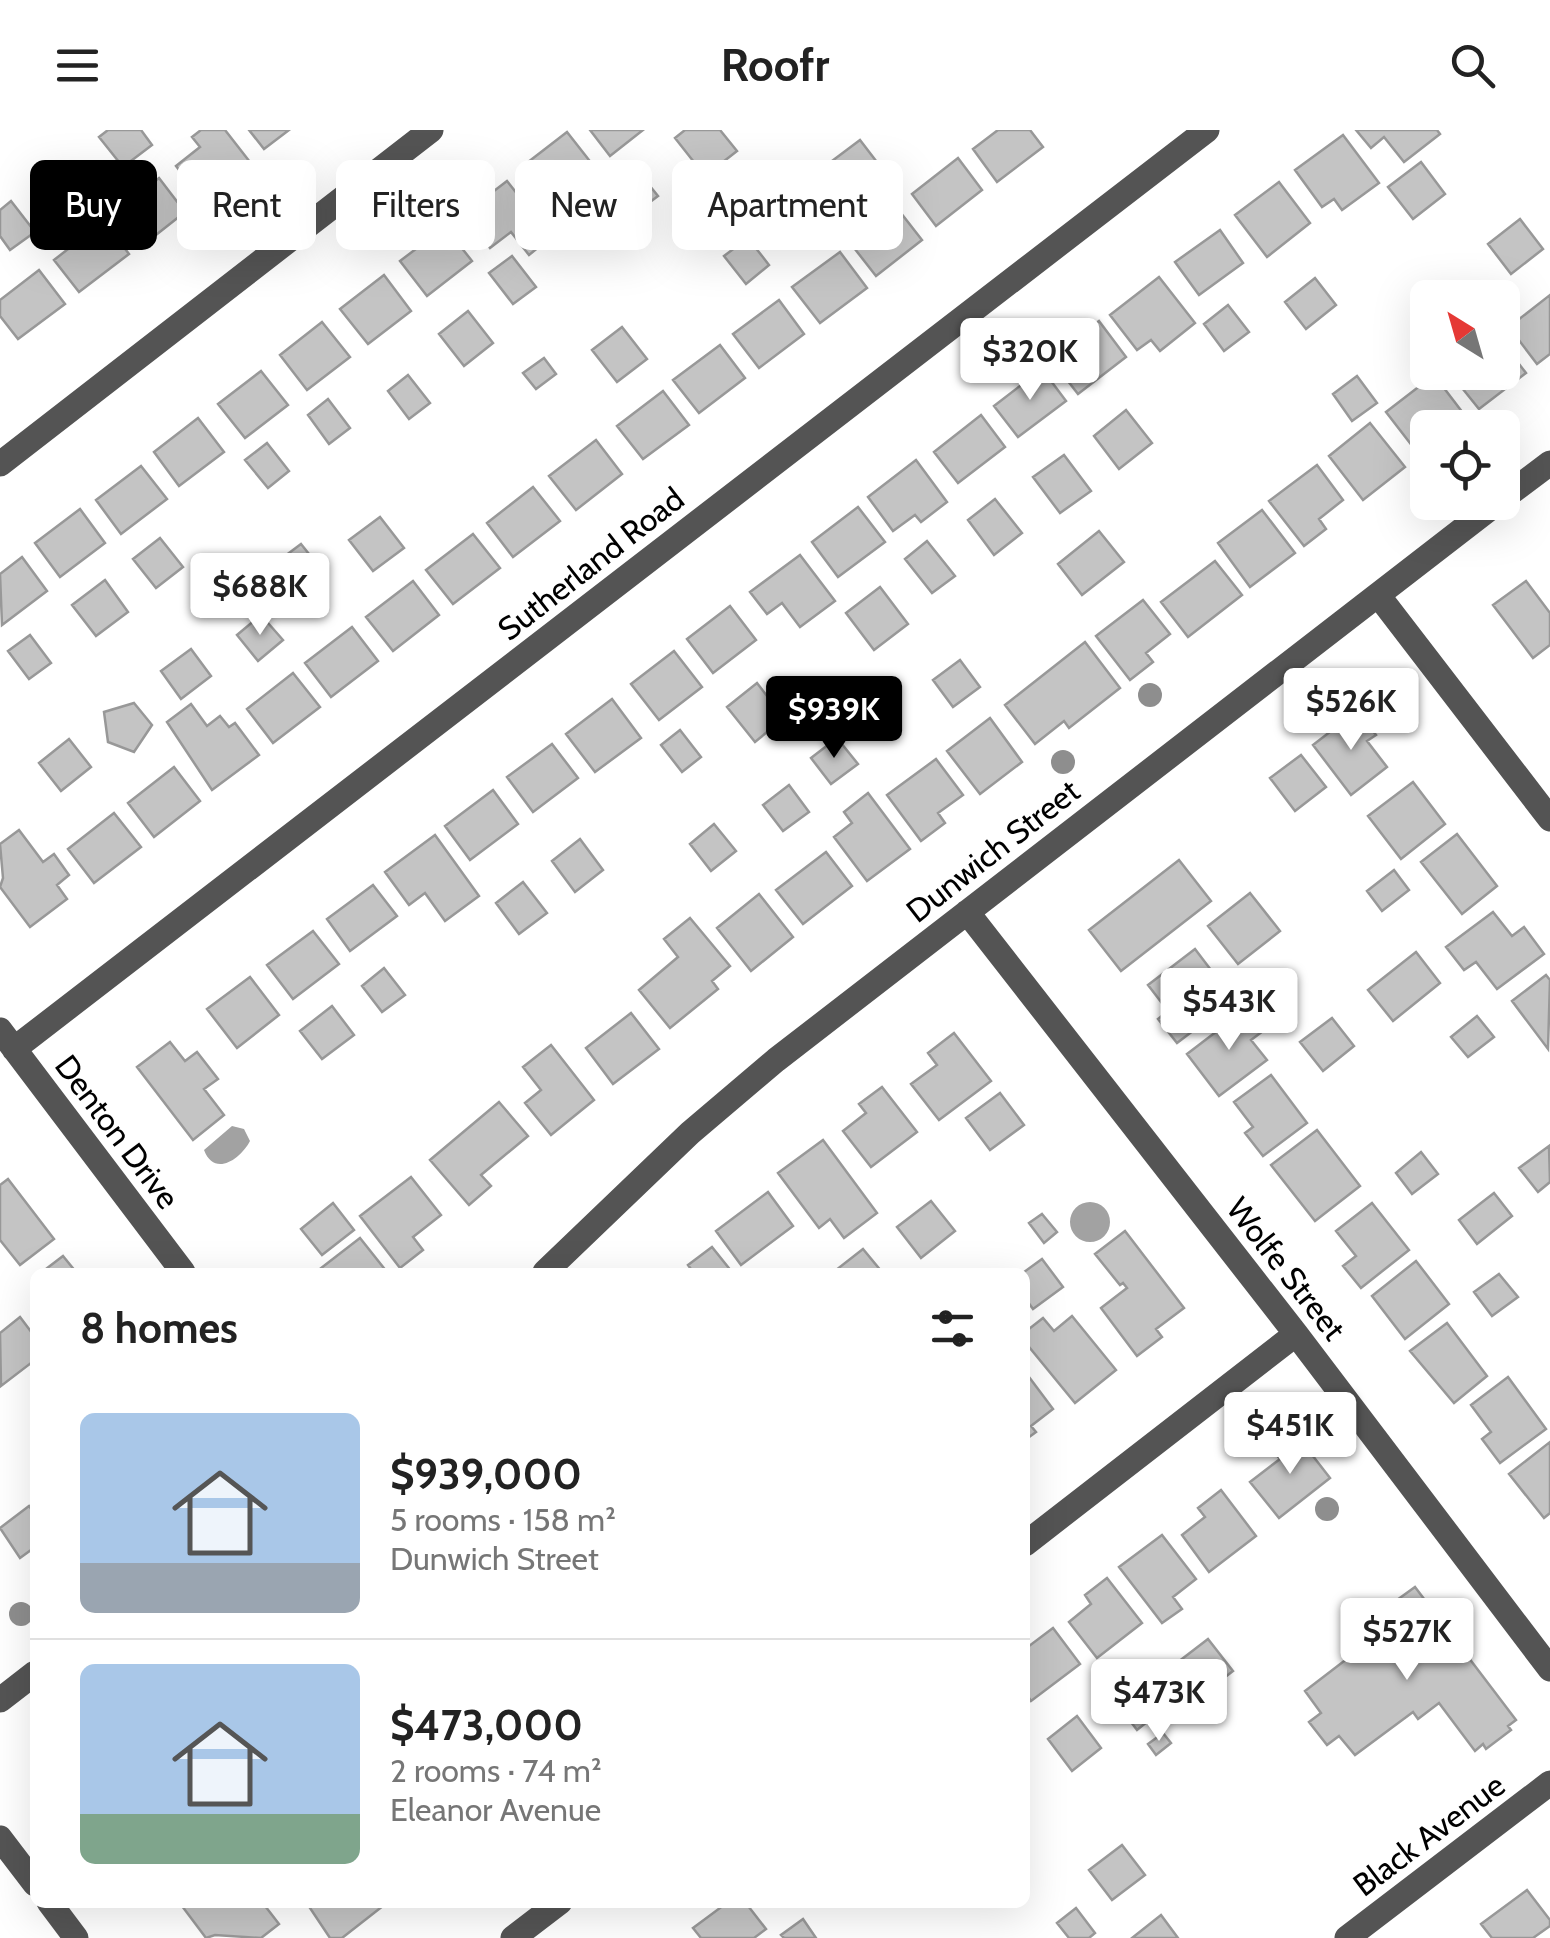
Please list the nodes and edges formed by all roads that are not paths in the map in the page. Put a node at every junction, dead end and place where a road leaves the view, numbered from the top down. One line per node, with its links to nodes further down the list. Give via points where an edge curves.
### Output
1 (431, 130): 4 (street)
2 (1206, 130): 10 (street, Sutherland Road)
3 (1550, 463): 5 (street, Dunwich Street)
4 (0, 464)
5 (1520, 486)
6 (1476, 520): 7 (street, Dunwich Street)
7 (1378, 596): 8 (street); 9 (street, Dunwich Street)
8 (1550, 818)
9 (967, 912): 12 (street, Dunwich Street, via 690,1133); 13 (street, Wolfe Street)
10 (7, 1039): 11 (street, Denton Drive)
11 (180, 1268)
12 (549, 1268)
13 (1296, 1334): 14 (street); 15 (street, Wolfe Street)
14 (1030, 1540)
15 (1550, 1669)
16 (30, 1676): 17 (street)
17 (0, 1700)
18 (1550, 1783): 25 (street, Black Avenue)
19 (0, 1838): 20 (street)
20 (30, 1877)
21 (54, 1908): 23 (street)
22 (552, 1908): 24 (street)
23 (76, 1938)
24 (514, 1938)
25 (1346, 1938)

